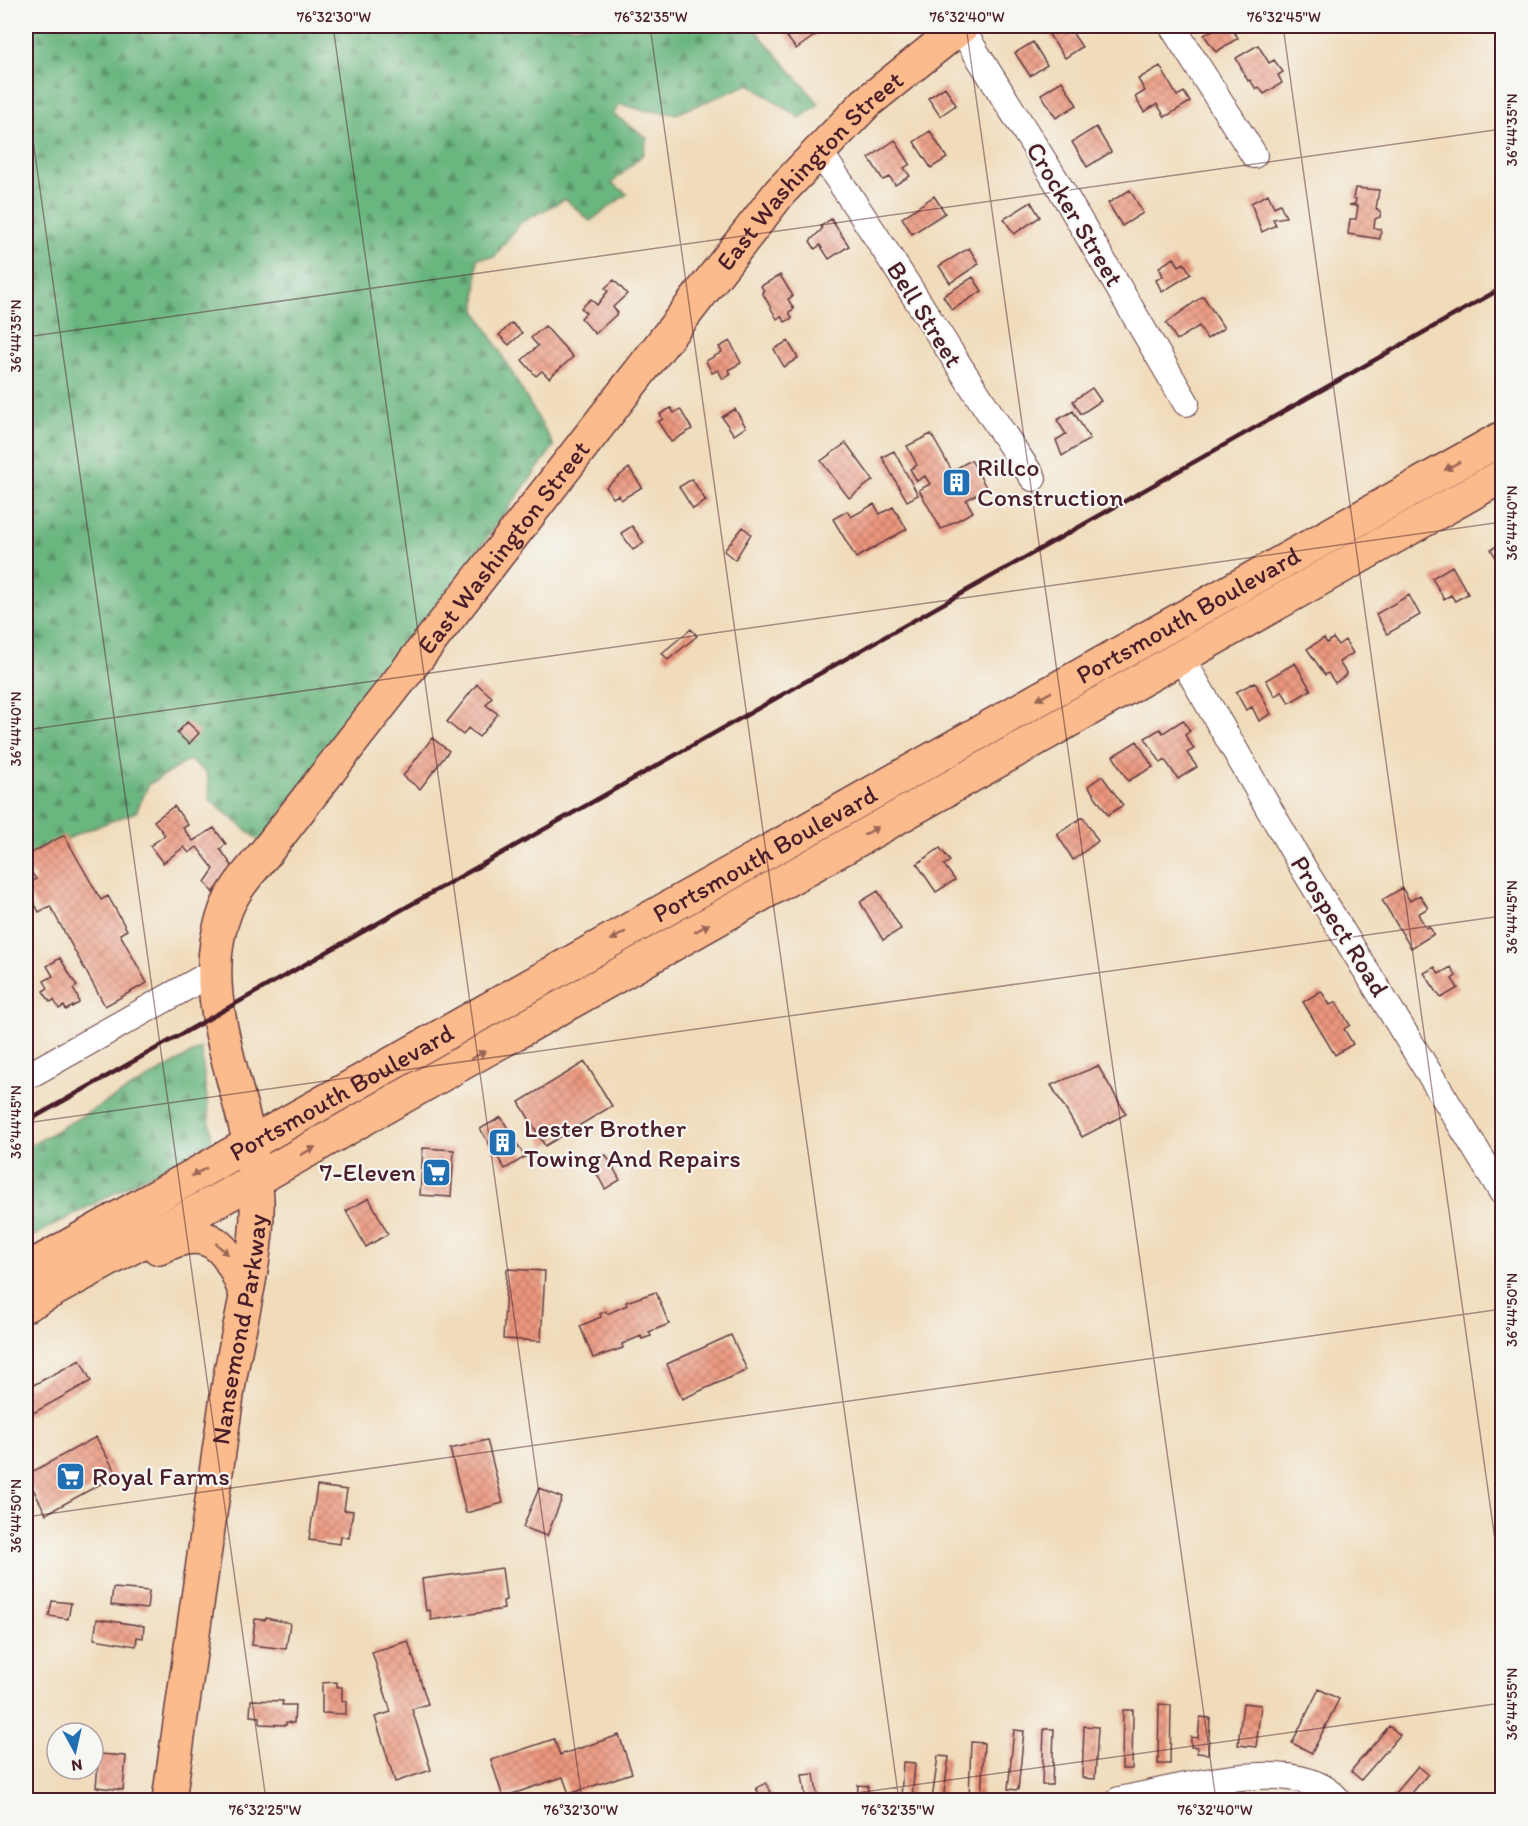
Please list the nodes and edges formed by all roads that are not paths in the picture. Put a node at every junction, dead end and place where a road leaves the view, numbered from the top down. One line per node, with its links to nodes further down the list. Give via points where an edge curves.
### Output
1 (961, 26): 3 (main road, East Washington Street, via 866,103); 5 (street, Crocker Street)
2 (1172, 26): 4 (street)
3 (818, 150): 8 (street, Bell Street, via 866,219 971,388); 13 (main road, East Washington Street, via 744,238 236,890 218,933)
4 (1254, 155)
5 (1186, 403)
6 (1503, 438): 9 (main road, Portsmouth Boulevard, one-way to 9)
7 (1503, 476): 10 (main road, Portsmouth Boulevard)
8 (1034, 478)
9 (1173, 623): 10 (street, Prospect Road); 11 (main road, Portsmouth Boulevard, one-way to 11)
10 (1186, 654): 12 (main road, Portsmouth Boulevard, one-way to 10); 17 (street, Prospect Road, via 1305,871)
11 (811, 827): 12 (street); 15 (main road, Portsmouth Boulevard, one-way to 15)
12 (829, 855): 16 (main road, Portsmouth Boulevard, one-way to 12)
13 (215, 971): 14 (street); 15 (main road, East Washington Street, via 224,1034)
14 (26, 1077)
15 (250, 1143): 16 (main road, Nansemond Parkway); 18 (main road, Portsmouth Boulevard, one-way to 18)
16 (257, 1179): 19 (main road, Nansemond Parkway, via 255,1236); 20 (main road, Portsmouth Boulevard)
17 (1503, 1192)
18 (26, 1270)
19 (245, 1292): 20 (main road, one-way to 19, via 125,1267 189,1236 204,1237 226,1251); 21 (main road, Nansemond Parkway)
20 (39, 1298)
21 (169, 1800)
22 (1119, 1800): 23 (street, via 1262,1774 1305,1780)
23 (1338, 1800)

